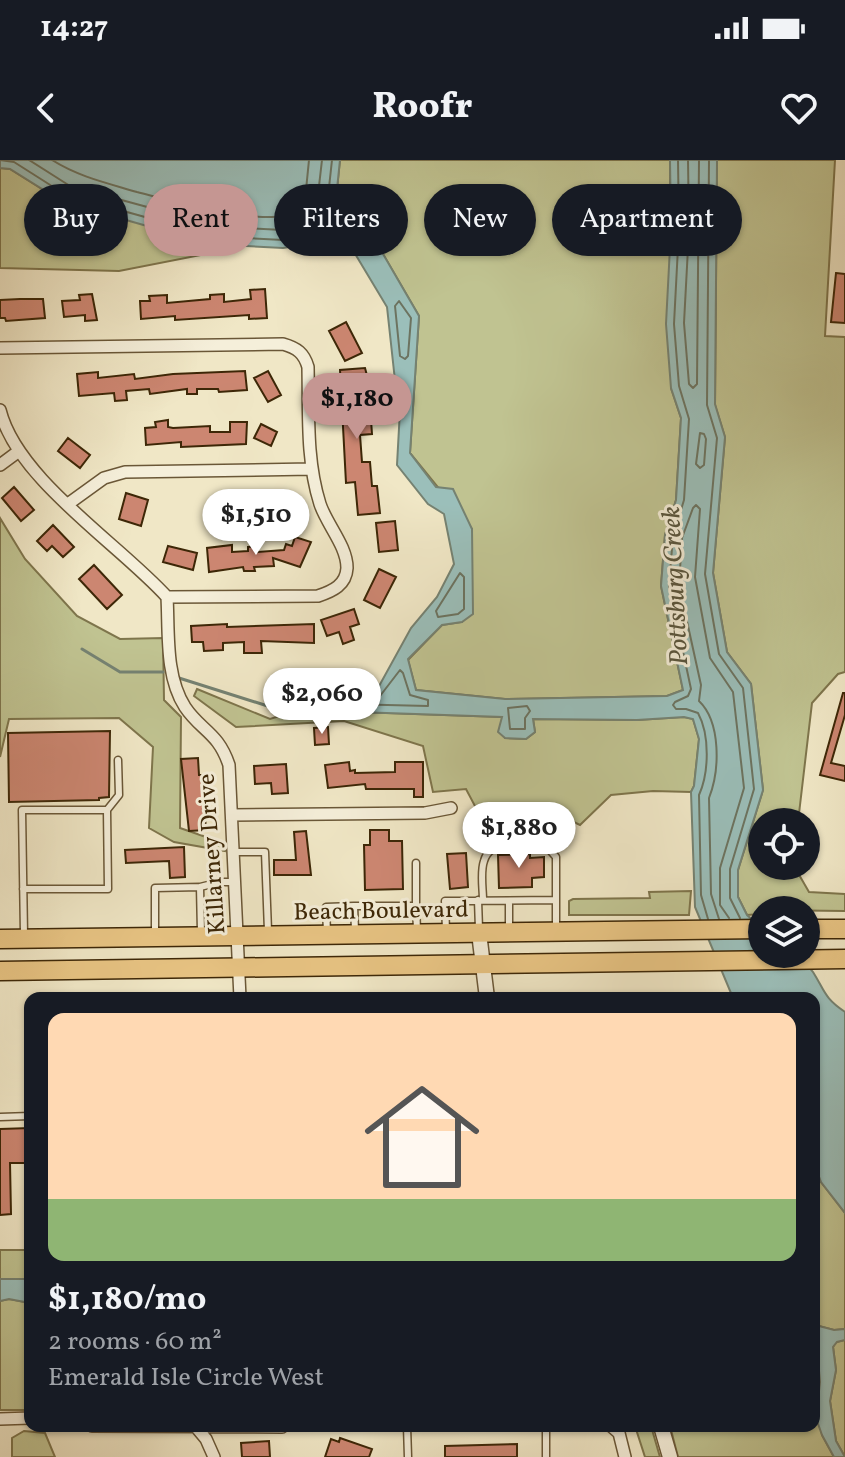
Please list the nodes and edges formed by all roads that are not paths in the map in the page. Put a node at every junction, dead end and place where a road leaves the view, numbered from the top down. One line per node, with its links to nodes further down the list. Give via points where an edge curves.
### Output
1 (0, 348): 5 (street, via 283,344 300,351 308,367)
2 (0, 410): 3 (street)
3 (19, 451): 4 (street); 6 (street)
4 (0, 465)
5 (312, 469): 6 (street, via 125,472 104,478); 7 (street, via 321,508 346,559 345,580 338,588 318,596)
6 (68, 504): 7 (street)
7 (167, 597): 11 (street, Killarney Drive, via 174,683 185,708 225,752)
8 (118, 760): 10 (lane, via 119,795)
9 (451, 808): 11 (street, via 425,813)
10 (107, 810): 16 (lane, via 22,810); 16 (lane, via 108,889)
11 (233, 815): 12 (street, Killarney Drive)
12 (234, 852): 14 (street, Killarney Drive); 33 (lane, via 265,852)
13 (416, 863): 21 (lane)
14 (236, 882): 15 (lane); 32 (street, Killarney Drive)
15 (200, 887): 34 (lane); 35 (lane, via 155,888)
16 (23, 889): 37 (lane)
17 (480, 900): 18 (lane, via 484,862 505,844 552,850); 19 (lane); 28 (lane, via 445,901); 29 (lane)
18 (555, 900): 19 (lane); 26 (lane)
19 (509, 901): 25 (lane)
20 (354, 906): 21 (lane); 30 (lane, via 326,907); 31 (lane)
21 (416, 906): 27 (lane)
22 (748, 929): 26 (highway, Beach Boulevard)
23 (820, 929): 24 (highway)
24 (845, 929)
25 (509, 932): 26 (highway, Beach Boulevard); 29 (highway, Beach Boulevard)
26 (556, 932)
27 (417, 933): 28 (highway, Beach Boulevard); 31 (highway, Beach Boulevard)
28 (446, 933): 29 (highway, Beach Boulevard)
29 (479, 933): 39 (street)
30 (327, 934): 31 (highway, Beach Boulevard); 33 (highway, Beach Boulevard)
31 (355, 934)
32 (239, 935): 33 (highway, Beach Boulevard); 34 (highway, Beach Boulevard); 40 (street, Killarney Drive)
33 (268, 935)
34 (201, 936): 35 (highway, Beach Boulevard)
35 (155, 937): 37 (highway, Beach Boulevard)
36 (0, 939): 37 (highway, Beach Boulevard)
37 (24, 939)
38 (845, 959): 39 (highway)
39 (483, 964): 40 (highway); 43 (street)
40 (239, 967): 41 (highway); 42 (street, Killarney Drive)
41 (0, 971)
42 (240, 992)
43 (486, 992)
44 (24, 1116): 45 (lane)
45 (0, 1117)
46 (24, 1418): 47 (street)
47 (0, 1419)
48 (200, 1432): 53 (street)
49 (407, 1432): 54 (lane)
50 (546, 1432): 55 (lane)
51 (618, 1432): 56 (street)
52 (663, 1432): 57 (street)
53 (214, 1457)
54 (408, 1457)
55 (546, 1457)
56 (625, 1457)
57 (670, 1457)

